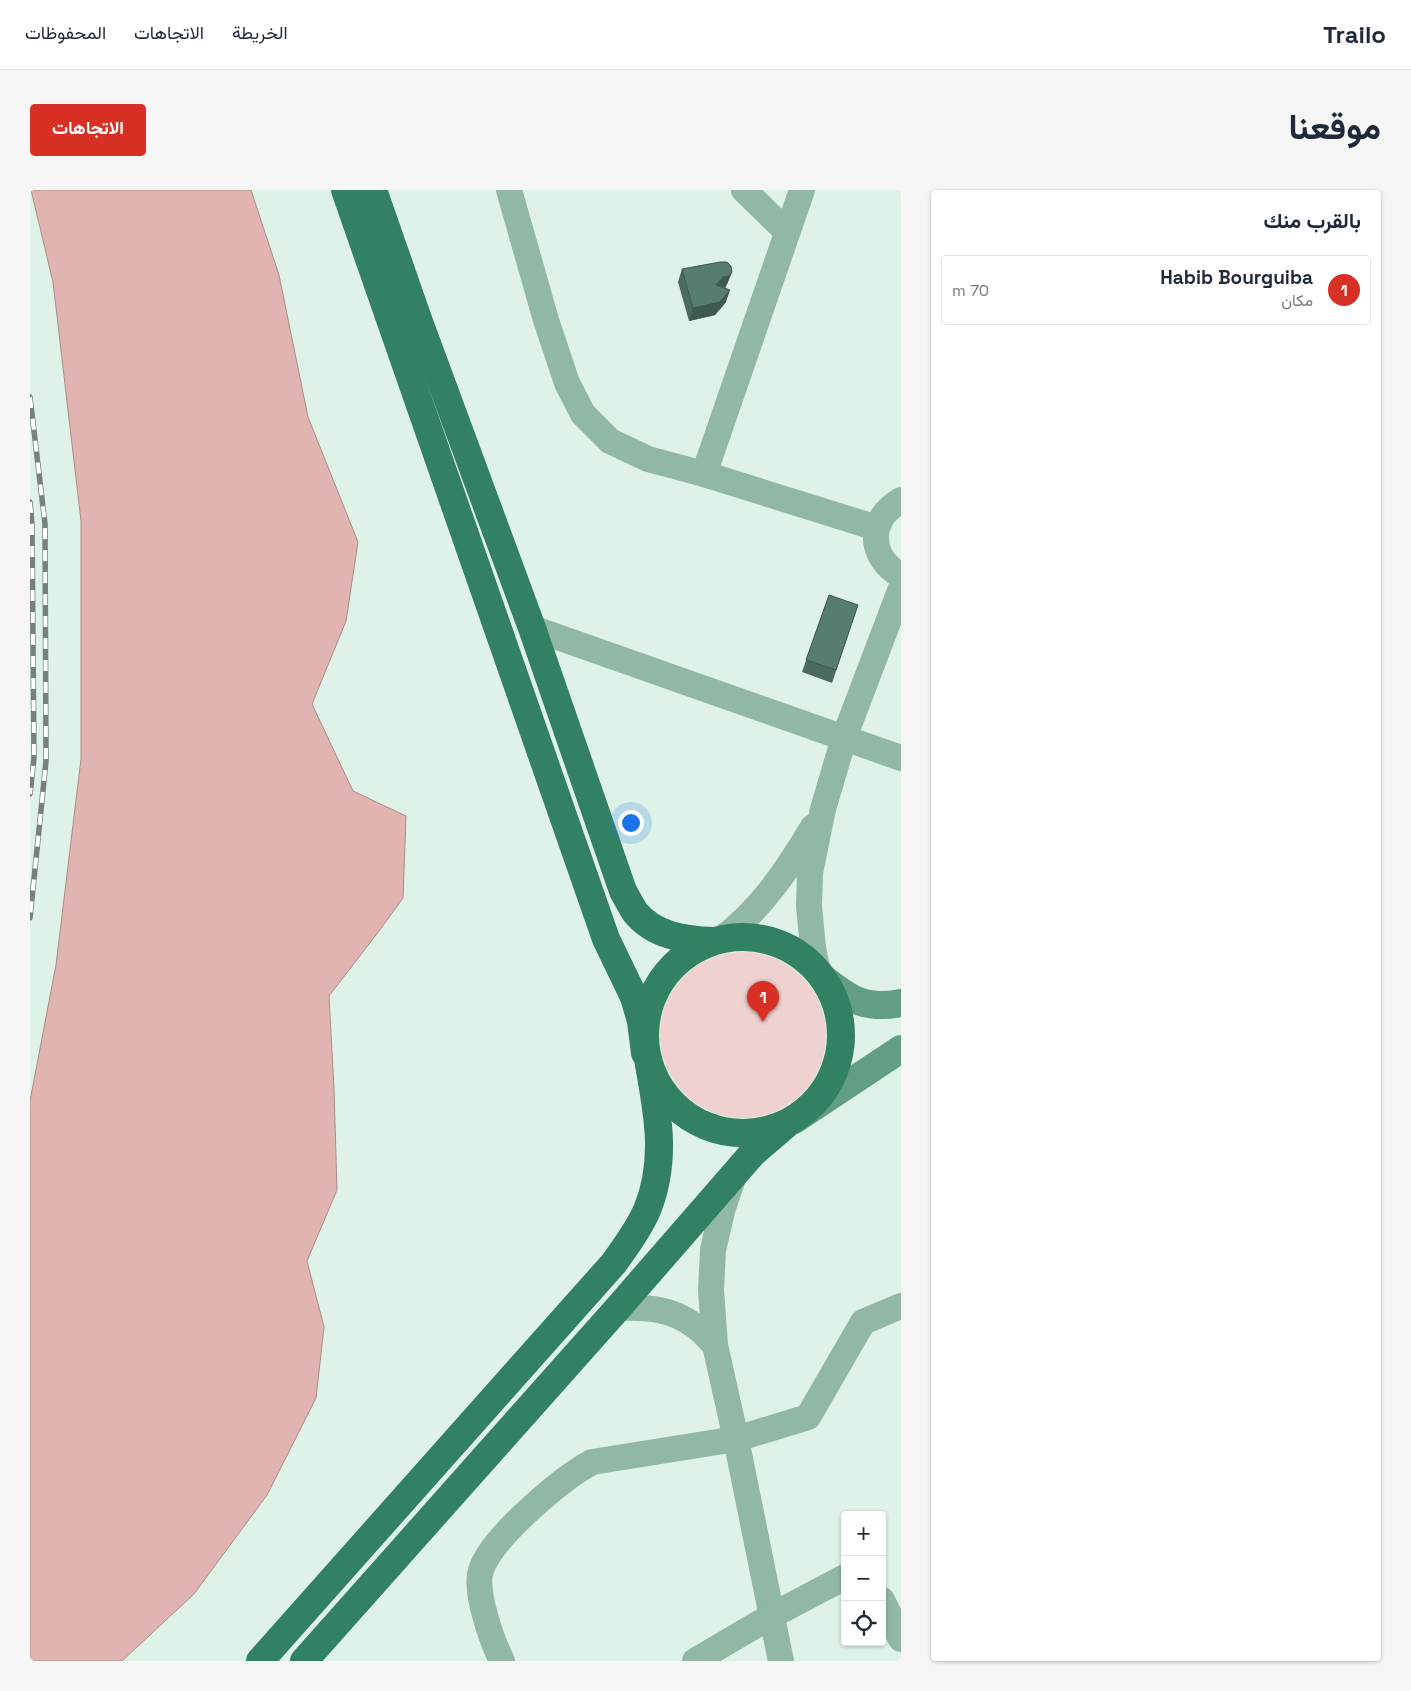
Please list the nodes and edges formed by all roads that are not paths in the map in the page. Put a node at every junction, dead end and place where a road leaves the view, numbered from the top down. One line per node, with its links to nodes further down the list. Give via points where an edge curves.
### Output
1 (345, 190): 20 (highway, via 606,939 634,997)
2 (373, 190): 12 (highway)
3 (509, 190): 7 (street, via 552,338 567,383 583,414 610,441 648,459)
4 (744, 190): 6 (street)
5 (802, 190): 6 (street)
6 (787, 232): 7 (street)
7 (704, 474): 9 (street)
8 (901, 500): 9 (street, via 890,506)
9 (877, 528): 10 (street, via 880,558)
10 (901, 576)
11 (901, 588): 13 (street)
12 (532, 628): 13 (street); 16 (highway, via 623,891 635,912 652,928 672,936)
13 (844, 738): 14 (street); 15 (street)
14 (901, 758)
15 (823, 809): 16 (street, via 778,881 740,925); 17 (street, via 810,873 809,906 813,948)
16 (717, 941): 17 (highway, via 738,936 770,940 801,955); 20 (highway, via 705,943 676,962 656,988 645,1019)
17 (821, 976): 18 (main road, via 846,996 869,1005); 21 (highway, via 838,1009 841,1041 835,1072 818,1100)
18 (901, 1003)
19 (901, 1049): 21 (main road)
20 (647, 1059): 21 (highway, via 656,1083 676,1108 702,1126 733,1134 764,1132); 31 (highway, via 660,1141 657,1178 646,1211 633,1235 614,1263)
21 (791, 1122): 22 (highway, via 752,1154)
22 (734, 1174): 24 (highway); 25 (street, via 713,1250 711,1290)
23 (901, 1306): 26 (street, via 863,1322 808,1418)
24 (618, 1308): 25 (street, via 644,1307 671,1313 695,1326); 32 (highway)
25 (715, 1344): 26 (street)
26 (736, 1439): 29 (street); 33 (street, via 592,1462 549,1492 512,1527 491,1550 481,1571 480,1591)
27 (841, 1579): 29 (street)
28 (882, 1601): 30 (street)
29 (773, 1615): 34 (street); 35 (street)
30 (901, 1639)
31 (260, 1661)
32 (304, 1661)
33 (502, 1661)
34 (695, 1661)
35 (781, 1661)

